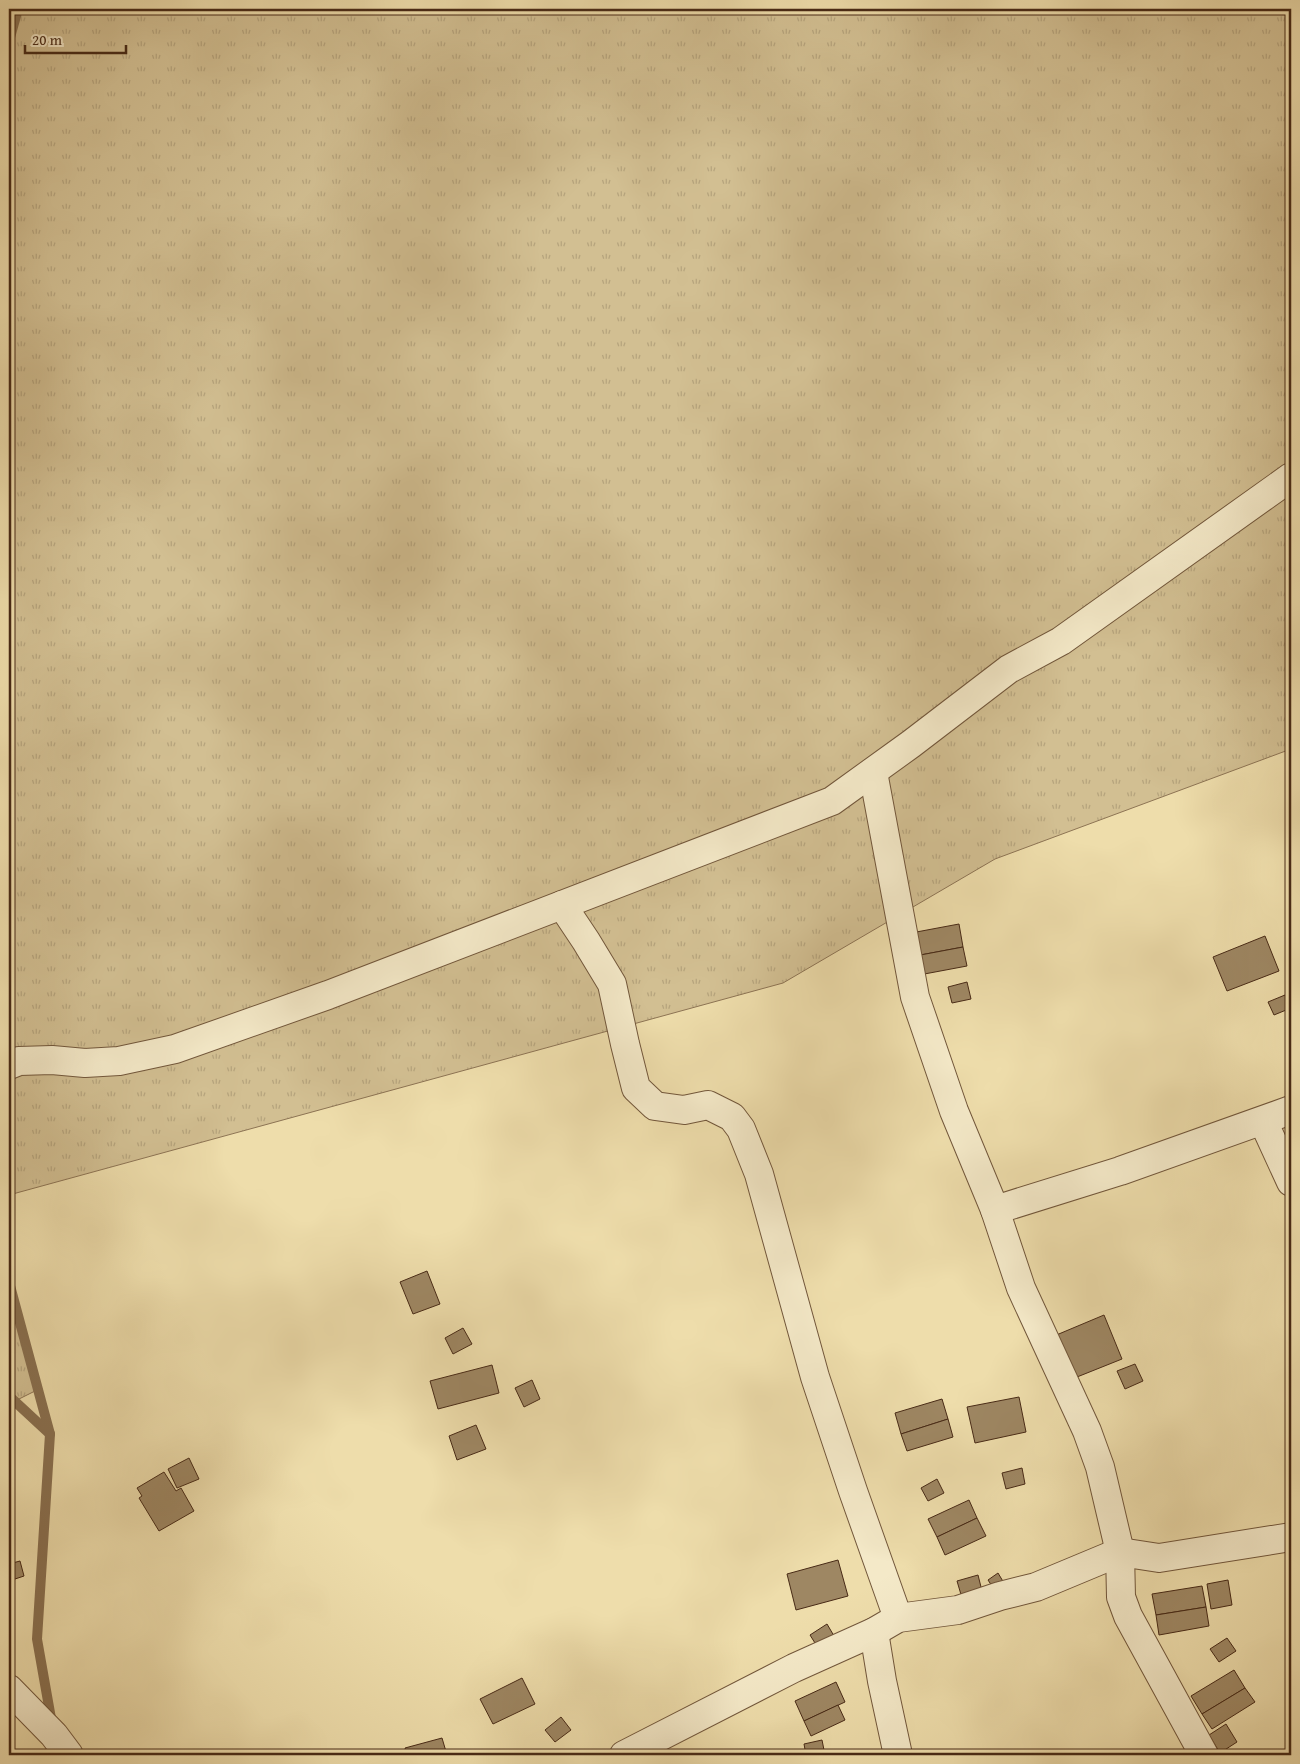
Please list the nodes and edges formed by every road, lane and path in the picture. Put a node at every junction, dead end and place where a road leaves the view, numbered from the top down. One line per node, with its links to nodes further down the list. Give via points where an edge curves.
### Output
1 (1291, 477): 2 (street, via 1061,641 1009,668)
2 (873, 772): 3 (street, via 832,801); 8 (street, via 915,997 954,1111)
3 (562, 906): 4 (street, via 175,1049 119,1061 19,1061); 11 (street, via 612,984 636,1088 655,1106 684,1110 708,1105 732,1117 741,1128 759,1174 815,1377)
4 (9, 1065)
5 (1291, 1110): 6 (street)
6 (1263, 1121): 7 (street); 8 (street)
7 (1291, 1182)
8 (995, 1210): 10 (street, via 1021,1288 1087,1431 1100,1467)
9 (1291, 1537): 10 (street, via 1159,1558)
10 (1120, 1552): 11 (street, via 1036,1587 958,1610); 17 (street, via 1121,1597 1128,1616)
11 (898, 1618): 12 (street)
12 (874, 1632): 15 (street, via 794,1668); 16 (street)
13 (9, 1689): 14 (street)
14 (69, 1755)
15 (624, 1755)
16 (898, 1755)
17 (1204, 1755)

